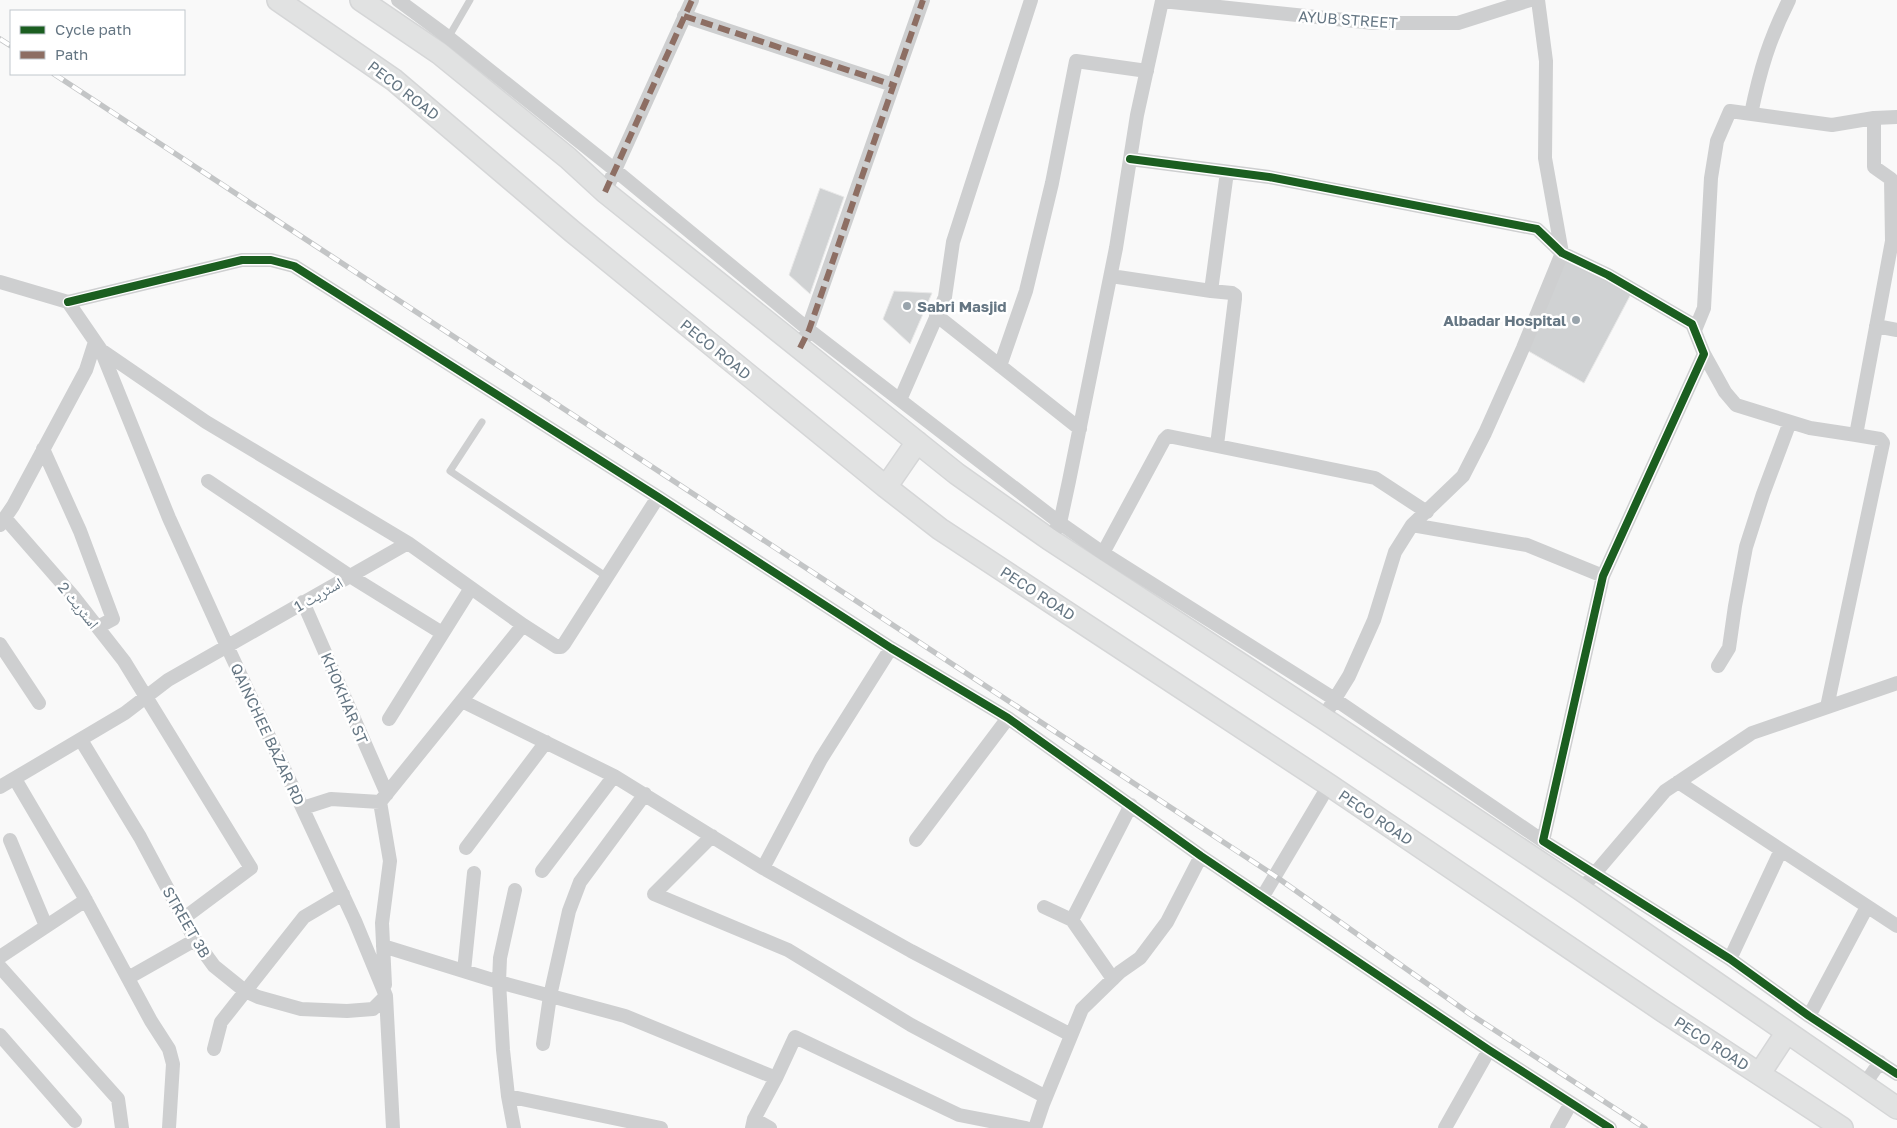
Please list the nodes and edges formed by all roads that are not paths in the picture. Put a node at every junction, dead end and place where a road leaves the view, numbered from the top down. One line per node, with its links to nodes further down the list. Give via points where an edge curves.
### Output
1 (278, 0): 47 (main road, PECO ROAD, via 394,80 573,232)
2 (361, 0): 12 (main road)
3 (398, 0): 12 (street)
4 (470, 0): 12 (lane)
5 (692, 0): 11 (street)
6 (923, 0): 14 (street)
7 (1031, 0): 29 (street, via 953,242 945,297)
8 (1530, 0): 13 (street, AYUB STREET, via 1458,23 1374,24 1162,1)
9 (1538, 0): 24 (street, via 1546,61 1546,158)
10 (1789, 0): 15 (street, via 1775,27 1760,70)
11 (684, 16): 14 (street); 19 (street)
12 (444, 45): 19 (street); 22 (main road)
13 (1147, 71): 18 (street); 37 (street, via 1076,61 1026,291)
14 (893, 85): 31 (street)
15 (1751, 114): 17 (street, via 1832,125); 32 (street, via 1730,111 1716,141 1704,308)
16 (1897, 117): 17 (street)
17 (1874, 118): 21 (street, via 1874,167)
18 (1130, 159): 20 (street); 25 (street)
19 (615, 170): 22 (street); 31 (street)
20 (1227, 172): 24 (street, via 1270,177 1537,229); 27 (street)
21 (1894, 177): 23 (street)
22 (605, 192): 35 (main road)
23 (1895, 241): 30 (street)
24 (1562, 253): 32 (street, via 1608,275 1692,324); 49 (street, via 1523,348 1463,476)
25 (1111, 276): 27 (street); 41 (street)
26 (0, 282): 28 (street)
27 (1211, 291): 44 (street, via 1235,295)
28 (68, 302): 34 (street); 48 (street, via 242,260 271,260 294,266)
29 (936, 315): 37 (street); 38 (street)
30 (1876, 326): 33 (street); 42 (street)
31 (809, 330): 35 (street); 38 (street)
32 (1695, 330): 36 (street)
33 (1897, 330)
34 (98, 346): 45 (street); 53 (street, via 206,422); 64 (street, QAINCHEE BAZAR RD, via 169,518)
35 (800, 348): 43 (main road)
36 (1704, 354): 40 (street, via 1736,405); 56 (street)
37 (1000, 366): 41 (street)
38 (900, 400): 52 (street)
39 (482, 422): 57 (lane, via 450,471)
40 (1790, 422): 42 (street); 66 (street, via 1746,548 1729,648)
41 (1080, 429): 52 (street)
42 (1856, 435): 72 (street, via 1880,439 1883,443)
43 (916, 442): 47 (main road); 52 (main road, via 957,474)
44 (1217, 445): 49 (street, via 1375,478); 54 (street, via 1168,436)
45 (43, 449): 50 (street); 61 (street, via 80,531 113,619)
46 (208, 481): 55 (street)
47 (886, 487): 81 (main road, PECO ROAD, via 940,529)
48 (658, 497): 57 (street); 65 (street)
49 (1427, 512): 51 (street)
50 (2, 522): 61 (street, اسٹریٹ 2)
51 (1412, 525): 56 (street, via 1526,545); 69 (street, via 1395,552 1374,620)
52 (1055, 531): 54 (street); 74 (main road)
53 (408, 542): 55 (street, اسٹریٹ 1); 58 (street)
54 (1103, 553): 69 (street)
55 (350, 576): 59 (street, اسٹریٹ 1); 62 (street)
56 (1603, 576): 90 (street)
57 (608, 577): 60 (street, via 561,647)
58 (471, 588): 60 (street); 62 (street)
59 (304, 602): 64 (street, اسٹریٹ 1); 84 (street, KHOKHAR ST)
60 (523, 625): 70 (street)
61 (98, 627): 68 (street, اسٹریٹ 2)
62 (442, 633): 75 (street)
63 (0, 644): 71 (street)
64 (227, 646): 68 (street, اسٹریٹ 1, via 168,680); 86 (street, QAINCHEE BAZAR RD)
65 (891, 648): 73 (street); 94 (street, via 820,759)
66 (1718, 666)
67 (1897, 683): 72 (street)
68 (146, 697): 76 (street, اسٹریٹ 1, via 125,714); 105 (street, اسٹریٹ 2, via 250,868)
69 (1336, 700): 74 (street); 90 (street)
70 (462, 701): 77 (street); 84 (street)
71 (39, 703)
72 (1827, 707): 80 (street, via 1752,732)
73 (1008, 718): 85 (street); 89 (street)
74 (1323, 718): 98 (main road)
75 (389, 719)
76 (81, 740): 79 (street, اسٹریٹ 1); 105 (street, STREET 3B)
77 (546, 742): 78 (street); 91 (street)
78 (614, 776): 83 (street); 95 (street)
79 (15, 779): 82 (street, اسٹریٹ 1); 102 (street)
80 (1678, 782): 92 (street); 96 (street, via 1665,790)
81 (1329, 785): 101 (street); 129 (main road, PECO ROAD)
82 (0, 786)
83 (645, 794): 87 (street); 120 (street, via 580,882 568,911)
84 (383, 798): 86 (street, via 331,799); 110 (street, KHOKHAR ST, via 390,862 382,922)
85 (1131, 805): 93 (street); 106 (street)
86 (303, 808): 100 (street, QAINCHEE BAZAR RD)
87 (712, 836): 94 (street); 134 (street, via 654,894 788,950 911,1025)
88 (10, 840): 107 (street)
89 (916, 840)
90 (1543, 841): 96 (street)
91 (466, 848)
92 (1781, 850): 104 (street); 112 (street)
93 (1202, 856): 101 (street); 116 (street, via 1167,922 1140,958)
94 (763, 868): 124 (street)
95 (542, 871)
96 (1595, 873): 98 (street); 112 (street)
97 (474, 874): 114 (street)
98 (1580, 889): 122 (main road)
99 (515, 890): 117 (street, via 500,958)
100 (343, 894): 118 (street, via 304,917); 119 (street, QAINCHEE BAZAR RD)
101 (1263, 896): 127 (street)
102 (86, 900): 107 (street); 115 (street)
103 (1044, 907): 106 (street)
104 (1867, 907): 108 (street); 121 (street)
105 (184, 918): 109 (street, STREET 3B)
106 (1072, 920): 116 (street)
107 (46, 926): 111 (street)
108 (1897, 926)
109 (195, 940): 115 (street); 118 (street, STREET 3B, via 214,966)
110 (383, 946): 114 (street); 119 (street, KHOKHAR ST)
111 (0, 957)
112 (1730, 959): 121 (street)
113 (0, 967): 139 (street, via 118,1099)
114 (464, 971): 117 (street)
115 (128, 978): 140 (street, via 170,1049 173,1064)
116 (1113, 979): 124 (street, via 1082,1009)
117 (499, 982): 120 (street); 133 (street)
118 (245, 991): 119 (street, STREET 3B, via 301,1009 347,1011 373,1009); 126 (street, via 220,1022)
119 (386, 996): 141 (street, QAINCHEE BAZAR RD)
120 (550, 996): 125 (street); 131 (street, via 625,1016)
121 (1808, 1016): 128 (street)
122 (1787, 1032): 129 (main road); 132 (main road)
123 (0, 1035): 137 (street)
124 (1071, 1035): 134 (street)
125 (543, 1044)
126 (214, 1049)
127 (1489, 1050): 135 (street); 147 (street)
128 (1880, 1062): 130 (street); 132 (street)
129 (1760, 1074): 150 (main road, PECO ROAD)
130 (1897, 1074)
131 (776, 1078): 138 (street); 145 (street, via 795,1037 959,1115)
132 (1864, 1085): 136 (main road)
133 (508, 1096): 142 (street); 143 (street)
134 (1046, 1097): 146 (street)
135 (1571, 1103): 148 (street); 149 (street)
136 (1897, 1108)
137 (75, 1121)
138 (753, 1124): 144 (street)
139 (122, 1128)
140 (169, 1128)
141 (393, 1128)
142 (514, 1128)
143 (661, 1128)
144 (770, 1128)
145 (1026, 1128)
146 (1035, 1128)
147 (1446, 1128)
148 (1557, 1128)
149 (1610, 1128)
150 (1842, 1128)

